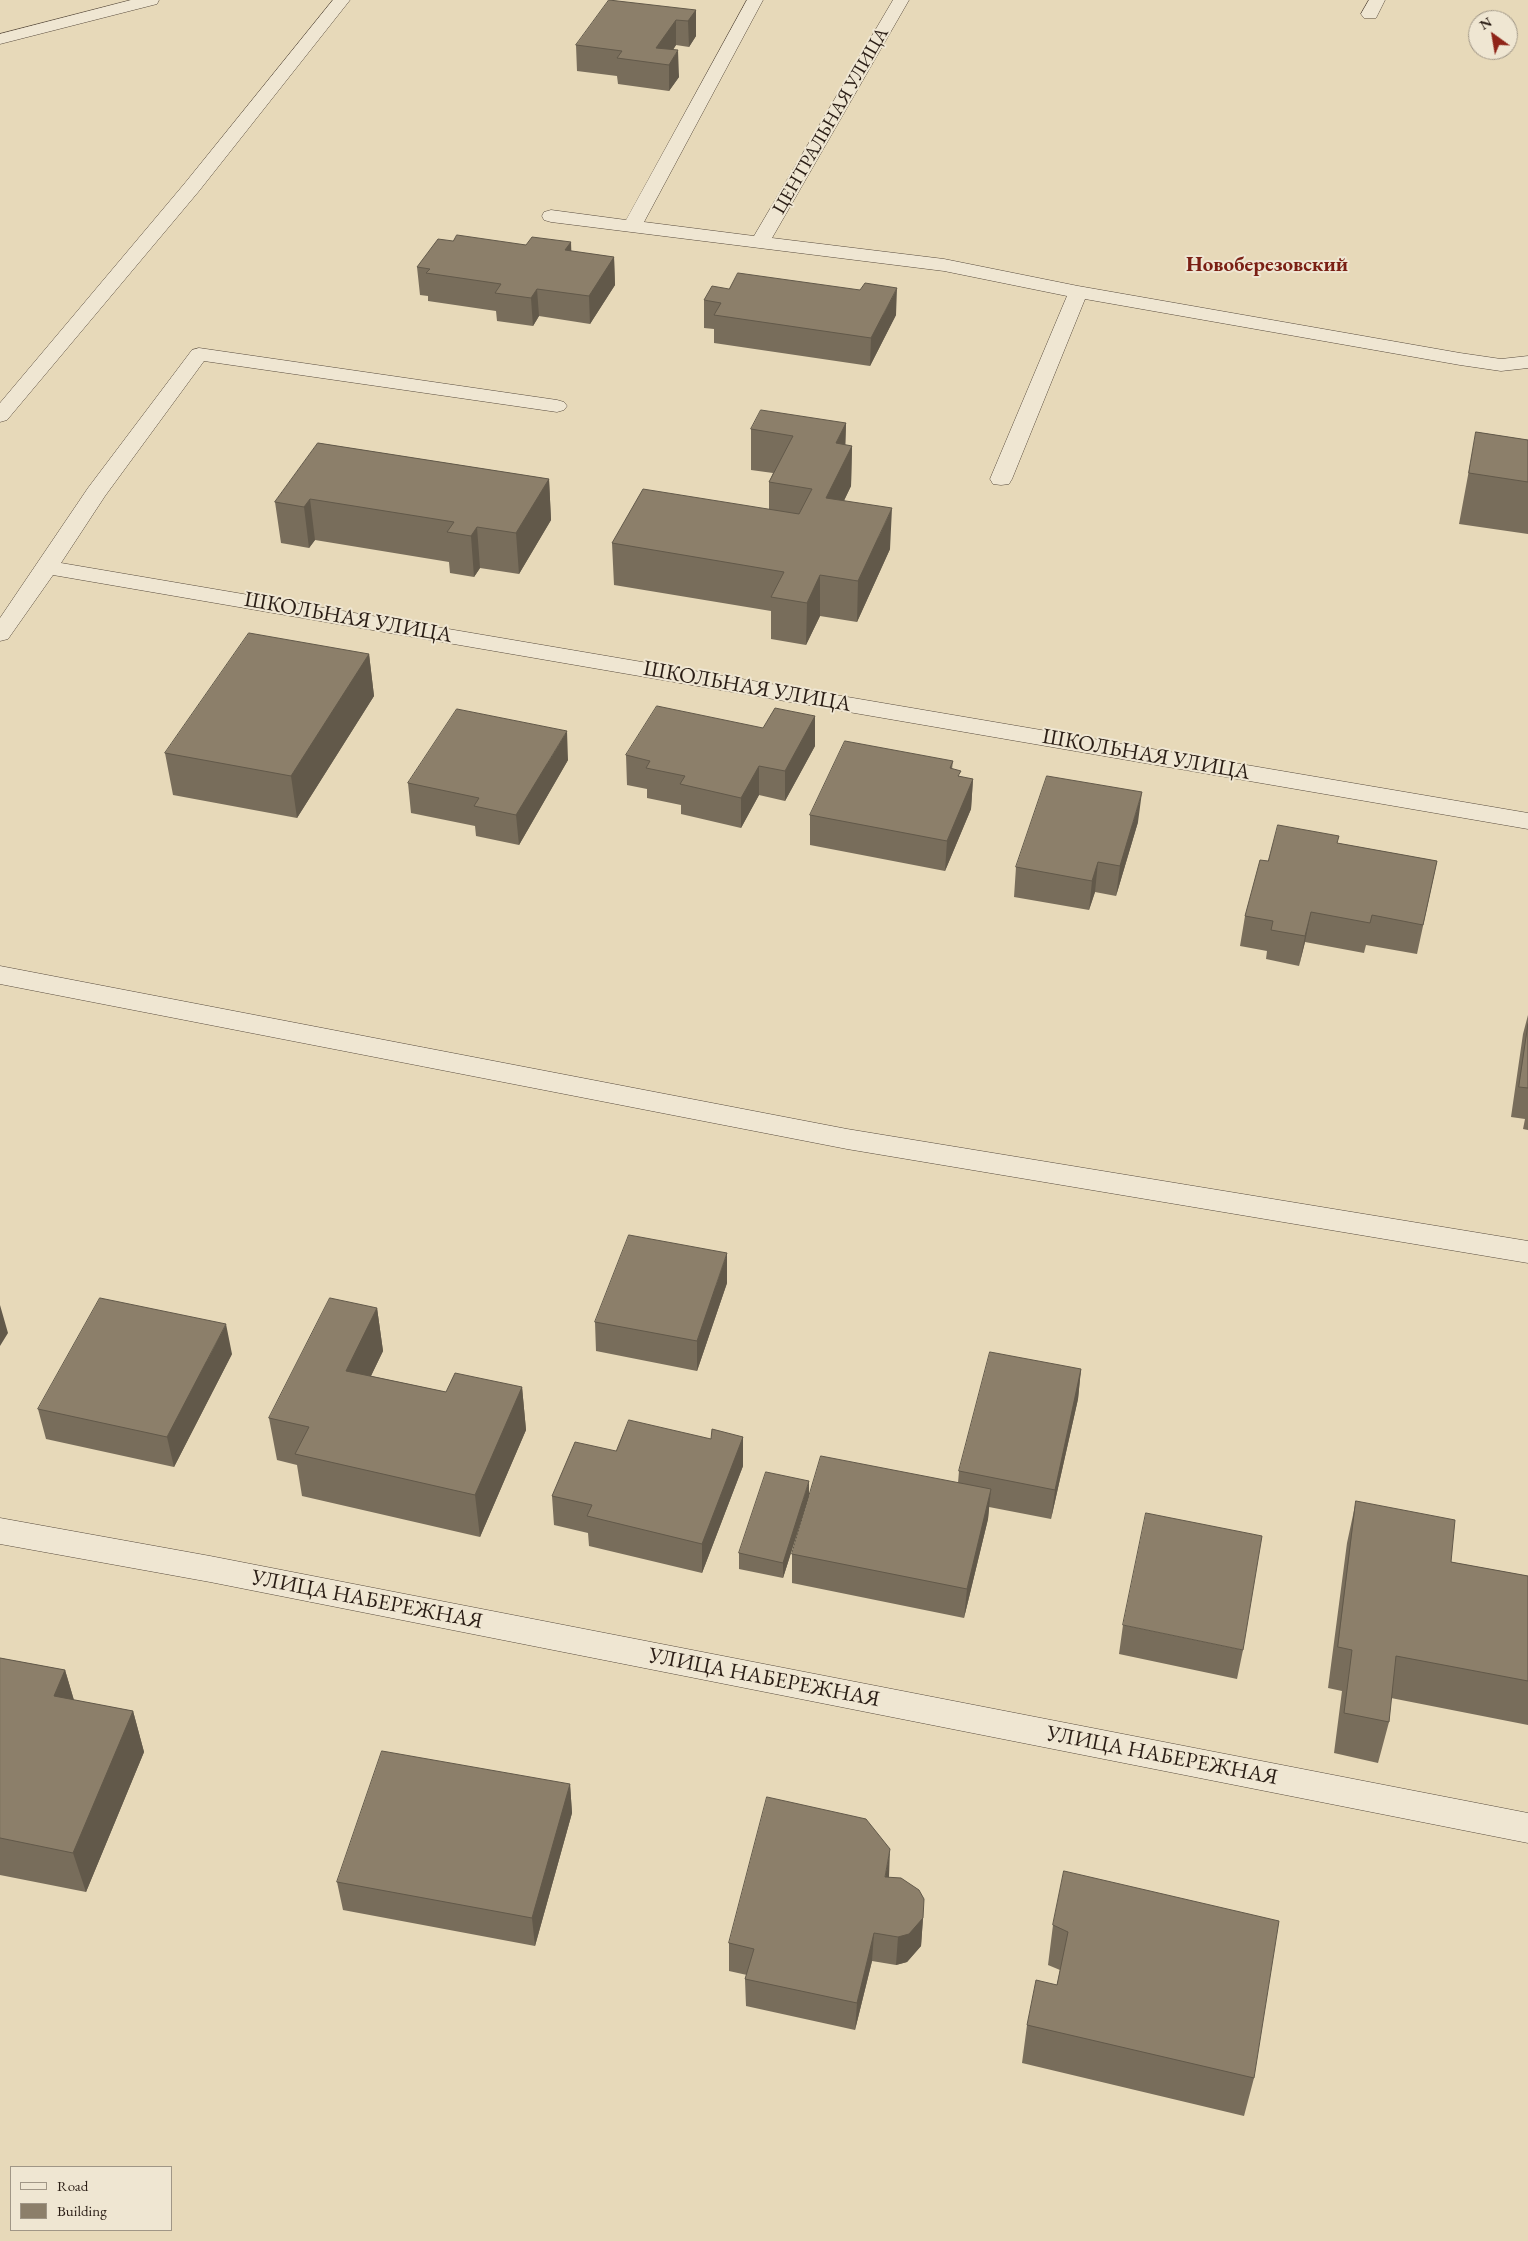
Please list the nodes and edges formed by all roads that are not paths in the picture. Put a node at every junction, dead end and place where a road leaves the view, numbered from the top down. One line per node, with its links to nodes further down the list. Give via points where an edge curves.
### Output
1 (151, 0): 5 (street)
2 (342, 0): 12 (street, via 192,187)
3 (755, 0): 7 (street)
4 (901, 0): 8 (street, ЦЕНТРАЛЬНАЯ УЛИЦА)
5 (0, 39)
6 (551, 216): 7 (street)
7 (632, 226): 8 (street)
8 (760, 242): 9 (street, via 944,266)
9 (1078, 292): 10 (street, via 1460,359 1501,364); 13 (street)
10 (1528, 362)
11 (557, 406): 14 (street, via 198,354)
12 (0, 416)
13 (1001, 479)
14 (47, 566): 15 (street); 16 (street, ШКОЛЬНАЯ УЛИЦА)
15 (0, 634)
16 (1528, 821)
17 (0, 976): 18 (street, via 847,1139)
18 (1528, 1252)
19 (0, 1531): 20 (street, УЛИЦА НАБЕРЕЖНАЯ, via 220,1571)
20 (1528, 1828)

